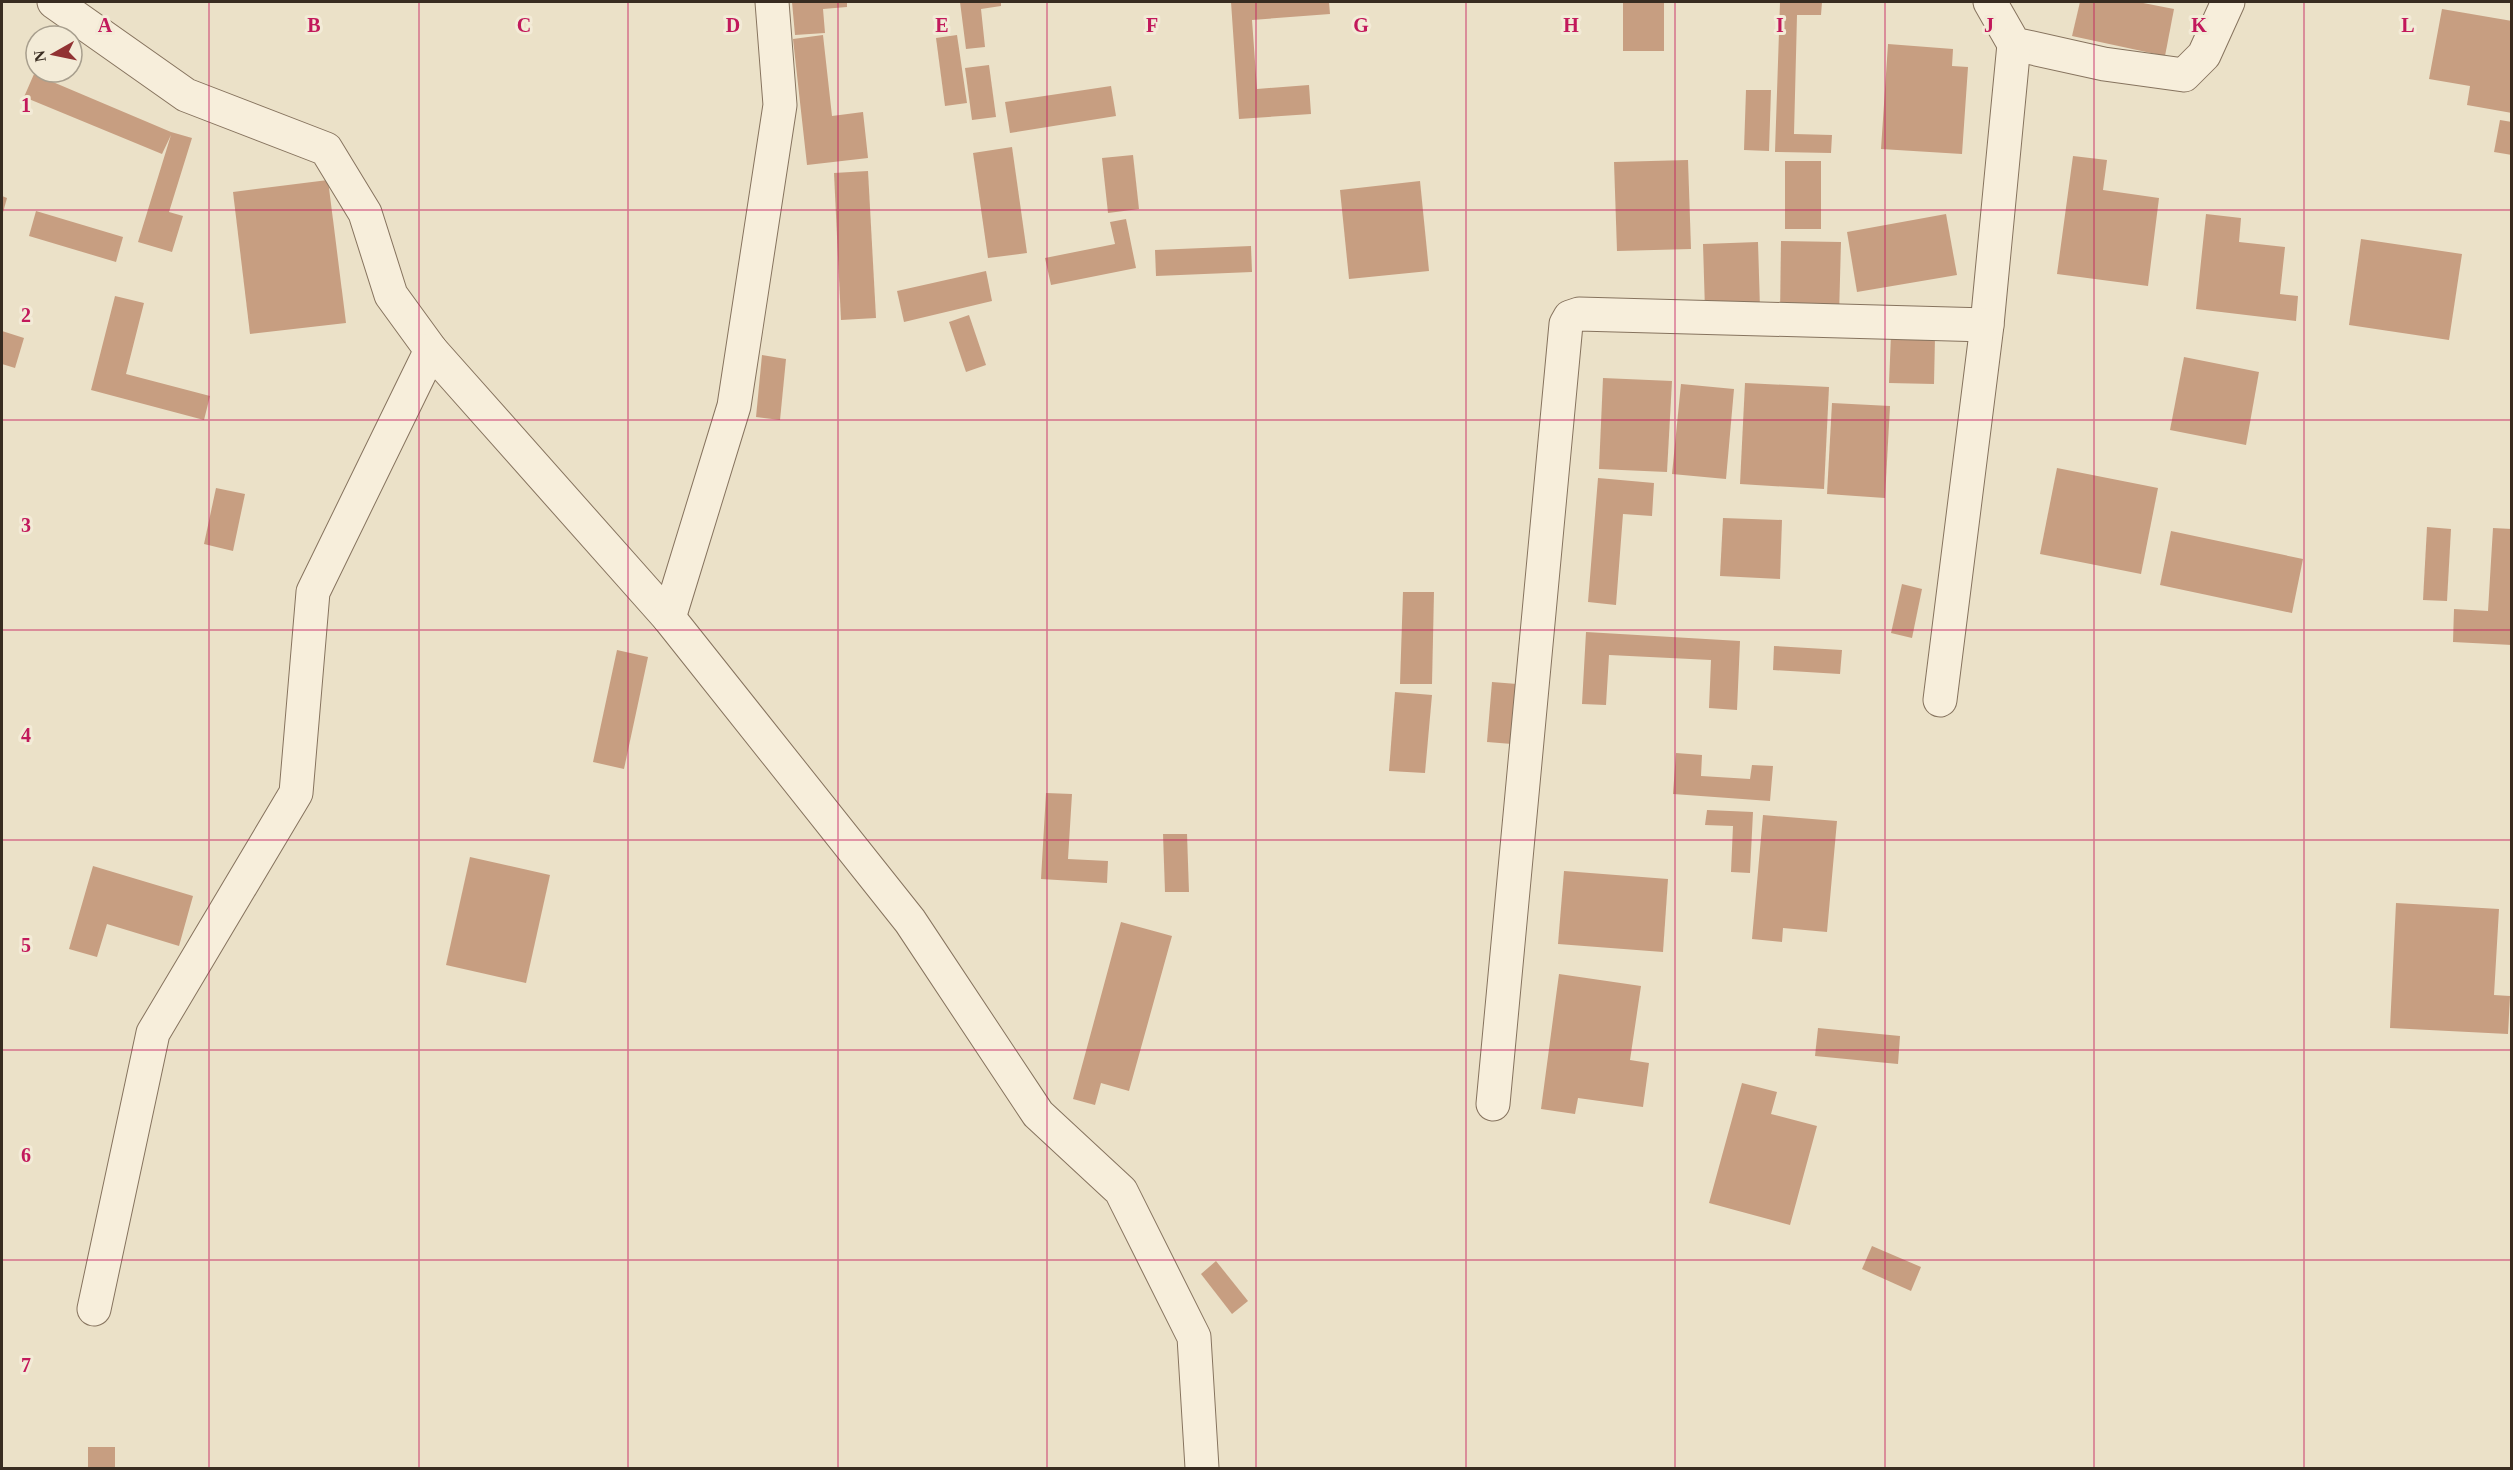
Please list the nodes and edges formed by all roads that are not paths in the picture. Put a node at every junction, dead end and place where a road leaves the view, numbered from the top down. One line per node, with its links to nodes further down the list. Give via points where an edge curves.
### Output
1 (54, 2): 7 (street, via 186,95 326,149 365,213 391,295)
2 (772, 2): 8 (street, via 780,105 734,406)
3 (1990, 2): 5 (street)
4 (2228, 2): 5 (street, via 2204,55 2184,75 2104,64)
5 (2014, 44): 6 (street)
6 (1987, 325): 9 (street); 10 (street, via 1579,314 1570,317 1566,324)
7 (431, 350): 8 (street); 11 (street, via 312,592 296,792 153,1034)
8 (669, 618): 12 (street, via 910,921 1038,1114 1121,1191 1194,1337)
9 (1940, 700)
10 (1493, 1104)
11 (94, 1309)
12 (1202, 1468)

